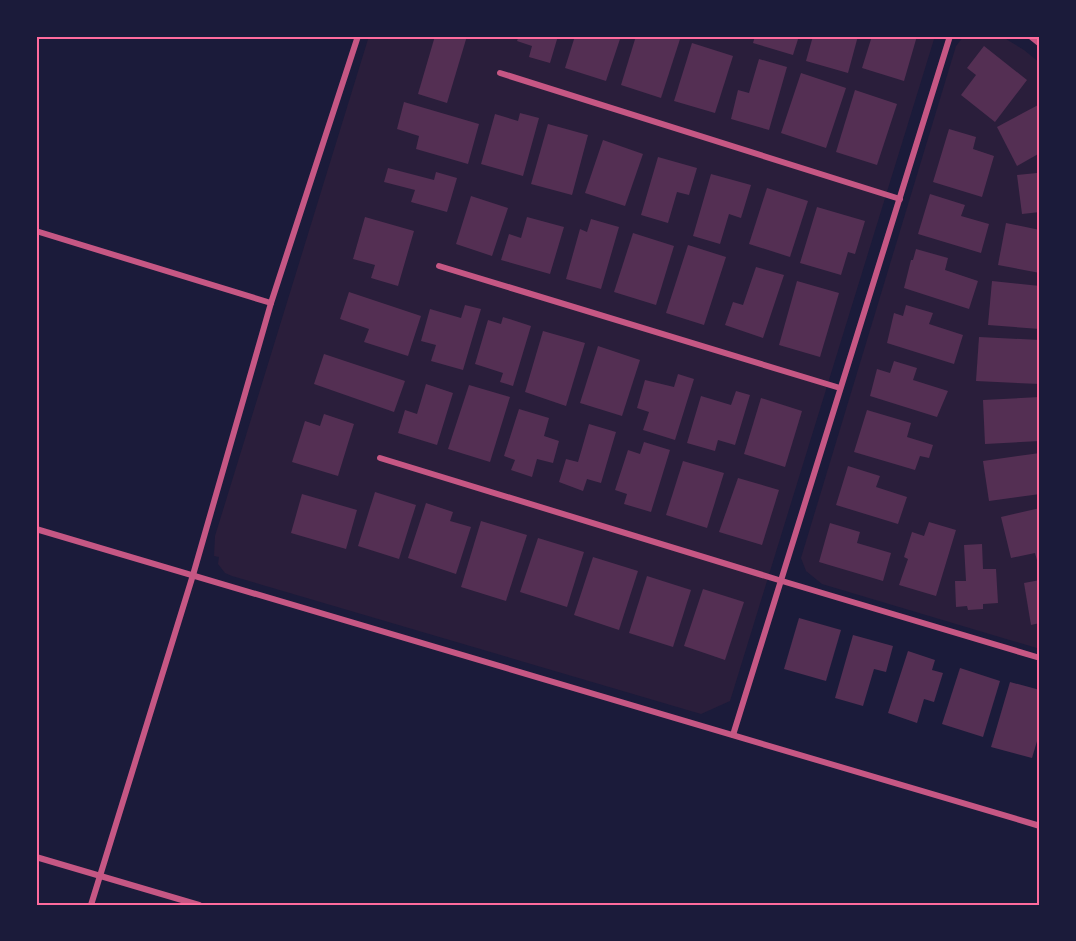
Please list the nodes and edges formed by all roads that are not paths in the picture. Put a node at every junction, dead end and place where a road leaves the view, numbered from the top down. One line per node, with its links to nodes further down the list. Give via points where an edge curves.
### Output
1 (358, 36): 9 (street)
2 (950, 36): 6 (street)
3 (1030, 36): 4 (street)
4 (1040, 44)
5 (500, 72): 6 (street)
6 (900, 199): 10 (street)
7 (36, 231): 9 (street)
8 (439, 266): 10 (street)
9 (271, 303): 13 (street)
10 (840, 388): 14 (street)
11 (380, 458): 14 (street)
12 (36, 529): 13 (street)
13 (194, 575): 16 (street); 19 (street)
14 (782, 581): 15 (street); 16 (street)
15 (1040, 658)
16 (733, 735): 17 (street)
17 (1040, 826)
18 (36, 857): 19 (street)
19 (100, 876): 20 (street); 21 (street)
20 (91, 905)
21 (199, 905)

